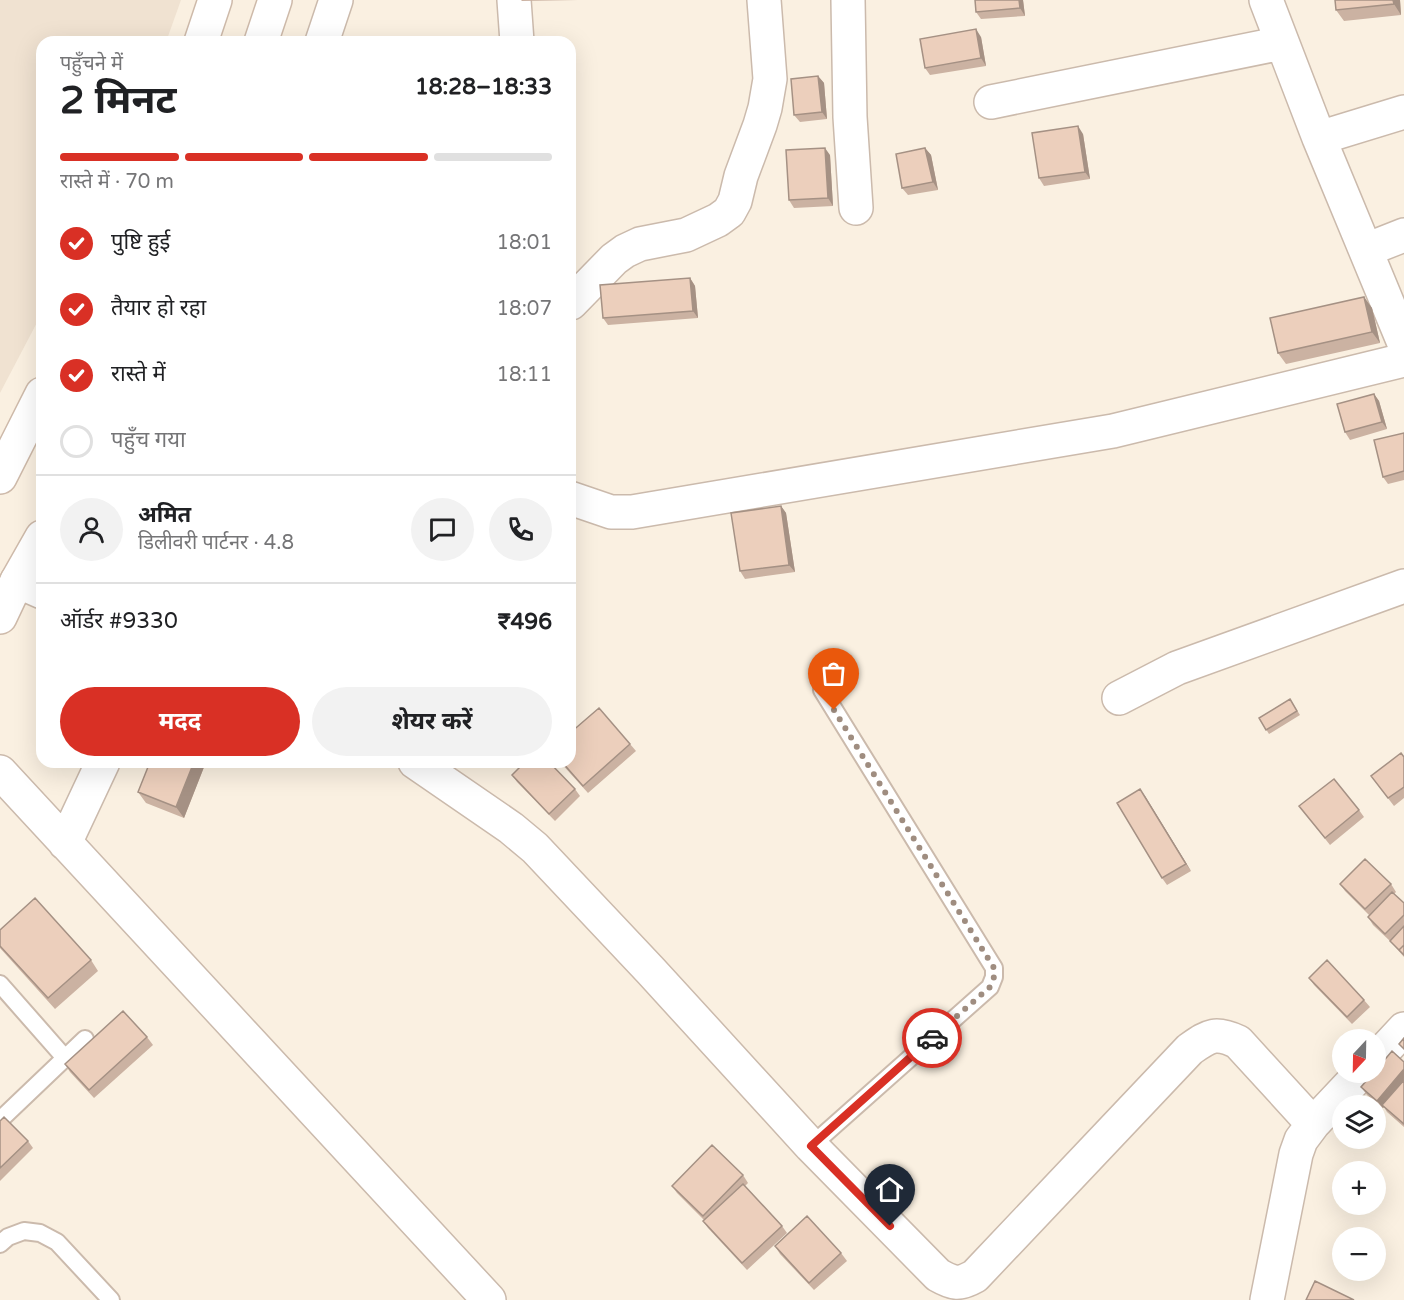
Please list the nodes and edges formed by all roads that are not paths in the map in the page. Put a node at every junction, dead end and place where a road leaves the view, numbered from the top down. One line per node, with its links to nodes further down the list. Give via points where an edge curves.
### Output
1 (215, 0): 8 (street)
2 (275, 0): 9 (street)
3 (336, 0): 10 (street)
4 (514, 0): 11 (street)
5 (764, 0): 19 (street, via 770,79 760,125 729,213 686,235 624,251)
6 (848, 0): 16 (street)
7 (1266, 0): 12 (street)
8 (203, 36)
9 (263, 36)
10 (324, 36)
11 (517, 36)
12 (1282, 43): 13 (street); 15 (street)
13 (991, 102)
14 (1404, 112): 15 (street)
15 (1319, 138): 18 (street)
16 (856, 208)
17 (1404, 235): 18 (street)
18 (1366, 250): 20 (street)
19 (576, 298)
20 (1404, 343)
21 (1404, 360): 24 (street, via 1113,431 632,513 611,512)
22 (36, 406): 23 (street)
23 (0, 477)
24 (576, 500)
25 (36, 560): 27 (street)
26 (1404, 586): 30 (street, via 1177,668)
27 (29, 587): 28 (street)
28 (0, 617)
29 (822, 690): 43 (lane, via 994,968 994,977 990,987)
30 (1119, 698)
31 (100, 768): 34 (street)
32 (424, 768): 43 (street, via 535,848)
33 (0, 772): 34 (street)
34 (65, 843): 47 (street)
35 (0, 984): 39 (lane)
36 (1404, 1029): 38 (street)
37 (85, 1039): 39 (lane)
38 (1386, 1048)
39 (64, 1058): 41 (lane)
40 (1352, 1083): 42 (street)
41 (0, 1120)
42 (1313, 1124): 45 (street, via 1238,1042 1209,1036 1190,1050 975,1276); 48 (street, via 1296,1154)
43 (811, 1146): 45 (street, via 938,1275)
44 (0, 1245): 46 (lane, via 24,1231 40,1233 57,1242)
45 (944, 1291)
46 (111, 1300)
47 (489, 1300)
48 (1267, 1300)

